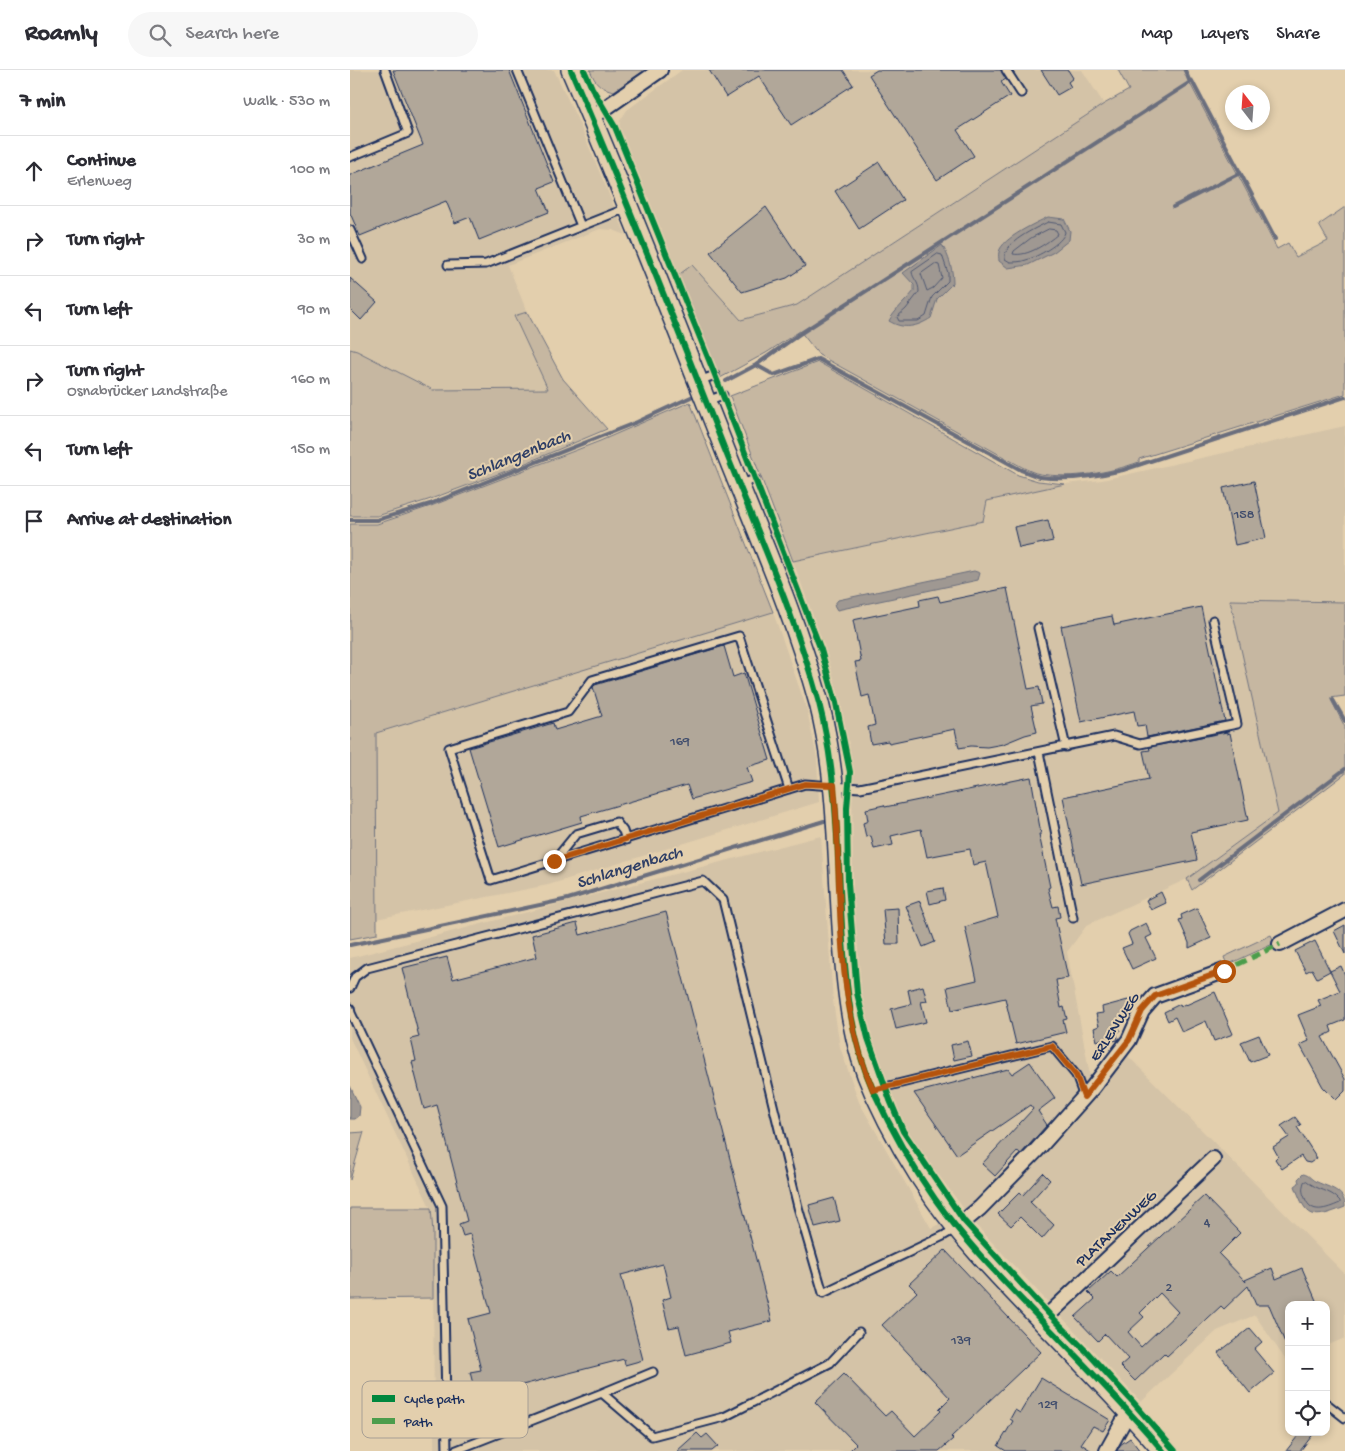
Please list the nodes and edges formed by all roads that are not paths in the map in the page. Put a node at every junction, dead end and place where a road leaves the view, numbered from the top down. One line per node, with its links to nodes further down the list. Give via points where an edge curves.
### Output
1 (385, 70): 8 (lane, via 408,133)
2 (517, 70): 10 (lane)
3 (571, 70): 7 (street)
4 (660, 70): 7 (street)
5 (1006, 70): 6 (lane)
6 (1021, 93)
7 (591, 118): 9 (street)
8 (350, 157)
9 (628, 208): 10 (lane); 18 (street, via 706,378 747,482 820,707)
10 (581, 226): 13 (lane, via 486,264)
11 (350, 230): 12 (lane)
12 (362, 259)
13 (448, 265)
14 (1213, 620): 16 (lane, via 1237,724 1140,744 1114,736)
15 (1038, 628): 16 (lane)
16 (1066, 746): 17 (lane)
17 (1039, 752): 18 (lane, via 860,788); 23 (lane)
18 (834, 785): 19 (lane, via 805,784); 28 (street, via 847,996 856,1042)
19 (789, 789): 20 (lane); 21 (lane, via 739,636 592,680 568,712 450,748 490,880)
20 (626, 840): 21 (lane); 21 (lane, via 616,822 576,834)
21 (554, 861)
22 (1345, 910): 24 (street)
23 (1073, 918)
24 (1280, 944)
25 (1224, 971): 29 (street, ERLENWEG, via 1155,996 1142,1011 1129,1040)
26 (350, 988): 31 (lane, via 355,977 368,968 703,881 723,900 798,1207 823,1293)
27 (350, 1008): 35 (lane, via 442,1206)
28 (873, 1090): 29 (lane, via 1052,1046); 31 (street, via 918,1173)
29 (1088, 1092): 31 (street, via 1036,1152)
30 (1213, 1159): 32 (street, PLATANENWEG)
31 (957, 1227): 32 (street, via 1001,1279)
32 (1042, 1320): 38 (street)
33 (859, 1332): 36 (lane, via 830,1362 724,1417 652,1436)
34 (653, 1372): 36 (lane)
35 (446, 1381)
36 (602, 1393): 40 (lane)
37 (1330, 1406): 39 (lane)
38 (1131, 1414): 45 (street); 46 (street)
39 (1345, 1418)
40 (528, 1422)
41 (447, 1438): 43 (lane)
42 (487, 1438): 44 (lane)
43 (447, 1451)
44 (454, 1451)
45 (1107, 1451)
46 (1163, 1451)

